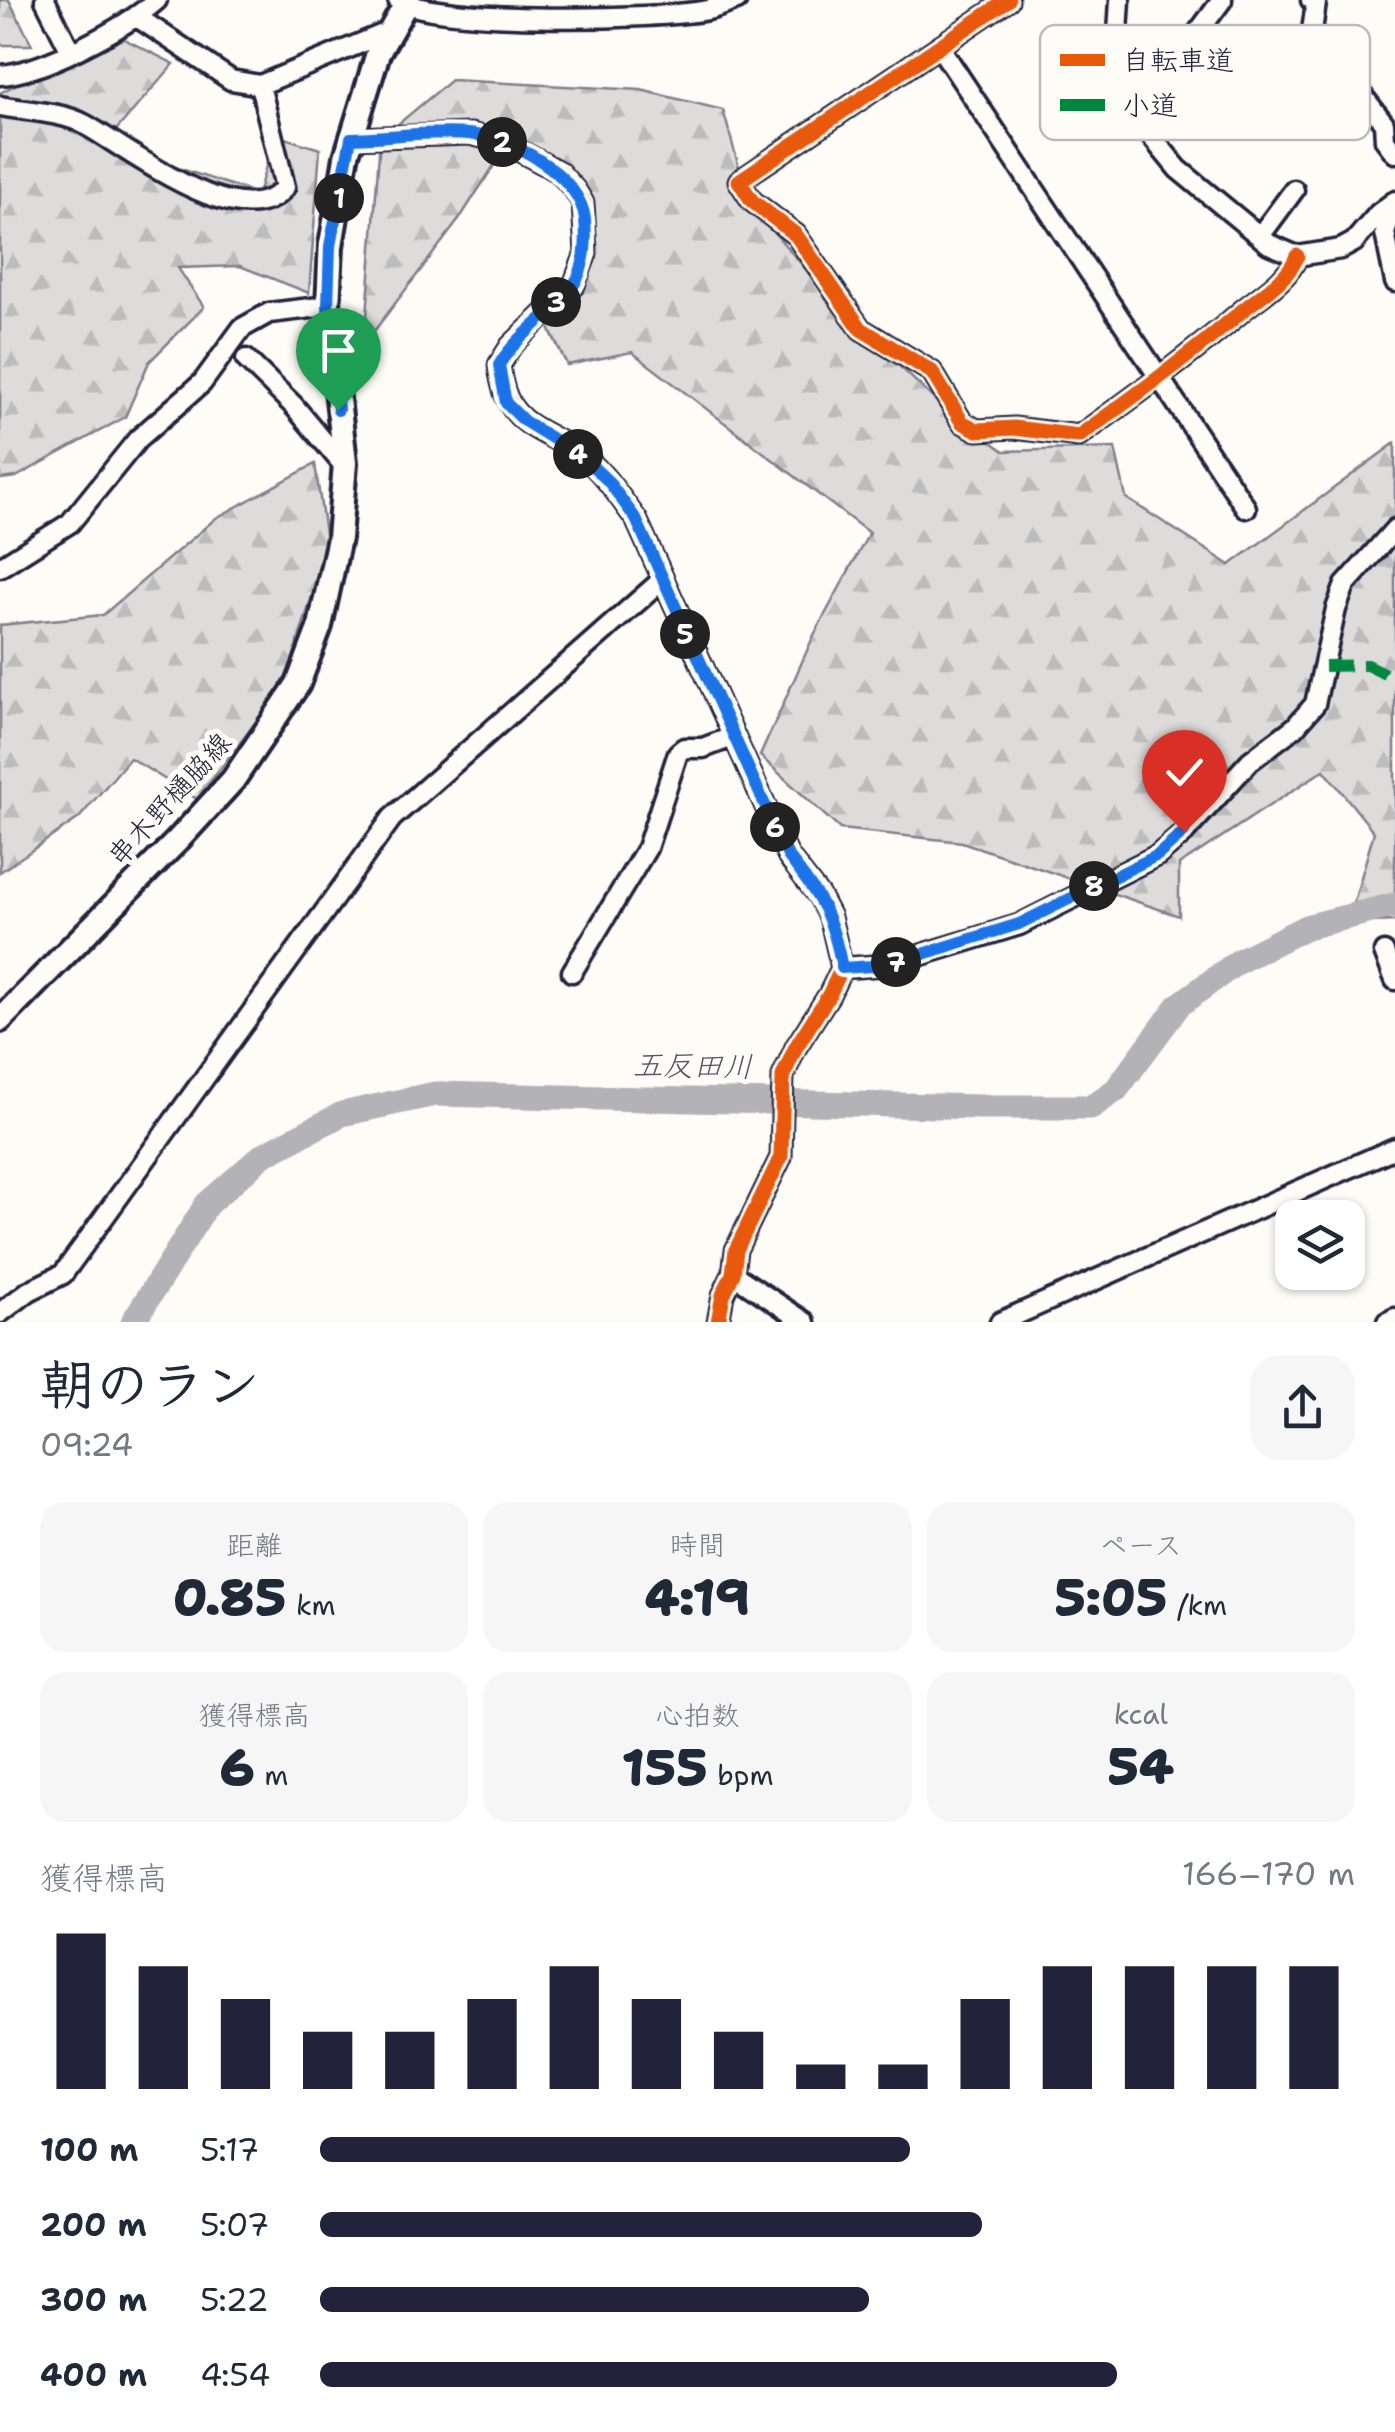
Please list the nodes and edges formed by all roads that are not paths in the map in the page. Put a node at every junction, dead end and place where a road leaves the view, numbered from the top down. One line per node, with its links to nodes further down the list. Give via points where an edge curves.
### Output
1 (44, 0): 15 (street)
2 (156, 0): 9 (street)
3 (737, 0): 8 (street, via 662,16 455,15)
4 (1008, 0): 14 (street)
5 (1120, 0): 10 (street)
6 (1222, 0): 11 (street)
7 (1311, 0): 12 (street)
8 (404, 2): 13 (main road, 串木野樋脇線)
9 (137, 17): 15 (street); 17 (street, via 231,80)
10 (1118, 25)
11 (1204, 25)
12 (1313, 25)
13 (390, 31): 17 (street); 20 (main road, 串木野樋脇線)
14 (939, 46): 30 (street); 30 (street, via 739,181 752,201 796,234 861,329 932,372 962,422 977,430 1079,436)
15 (70, 50): 16 (street, via 43,66)
16 (0, 75)
17 (260, 84): 19 (street, via 285,187 263,203 239,205 146,166 81,122)
18 (1370, 104): 22 (street)
19 (0, 106)
20 (351, 138): 28 (main road, 串木野樋脇線, via 330,246); 37 (street, via 470,134 502,142 558,172 575,190 583,203 586,254 574,285 510,346 499,365 501,384 506,403 524,421 608,481 636,519)
21 (1154, 140): 25 (street, via 1178,170)
22 (1395, 153)
23 (1294, 190): 25 (street)
24 (1395, 203): 26 (street, via 1354,242); 27 (street, via 1385,233)
25 (1260, 236): 26 (street)
26 (1297, 256): 30 (street, via 1273,286)
27 (1395, 282)
28 (328, 306): 31 (main road, 串木野樋脇線); 36 (street, via 270,313 242,328 202,383 138,439 70,524)
29 (246, 359): 32 (street)
30 (1159, 378): 34 (street)
31 (338, 410): 32 (street); 33 (main road, 串木野樋脇線)
32 (299, 412): 33 (street)
33 (344, 467): 43 (main road, 串木野樋脇線, via 331,586 298,684 232,780)
34 (1246, 508)
35 (1395, 529): 40 (street, via 1345,585 1314,704 1158,855 1019,924 888,965)
36 (0, 567)
37 (662, 581): 38 (street); 46 (street, via 392,818 63,1274)
38 (732, 737): 40 (street, via 788,856 830,917); 41 (street, via 678,753 647,848)
39 (1384, 952): 42 (street)
40 (842, 968): 45 (street, via 783,1076 781,1157 736,1250)
41 (572, 972)
42 (1395, 980)
43 (0, 1020)
44 (1395, 1148): 49 (street)
45 (733, 1274): 47 (street); 48 (street)
46 (0, 1313)
47 (718, 1322)
48 (806, 1322)
49 (1000, 1322)

